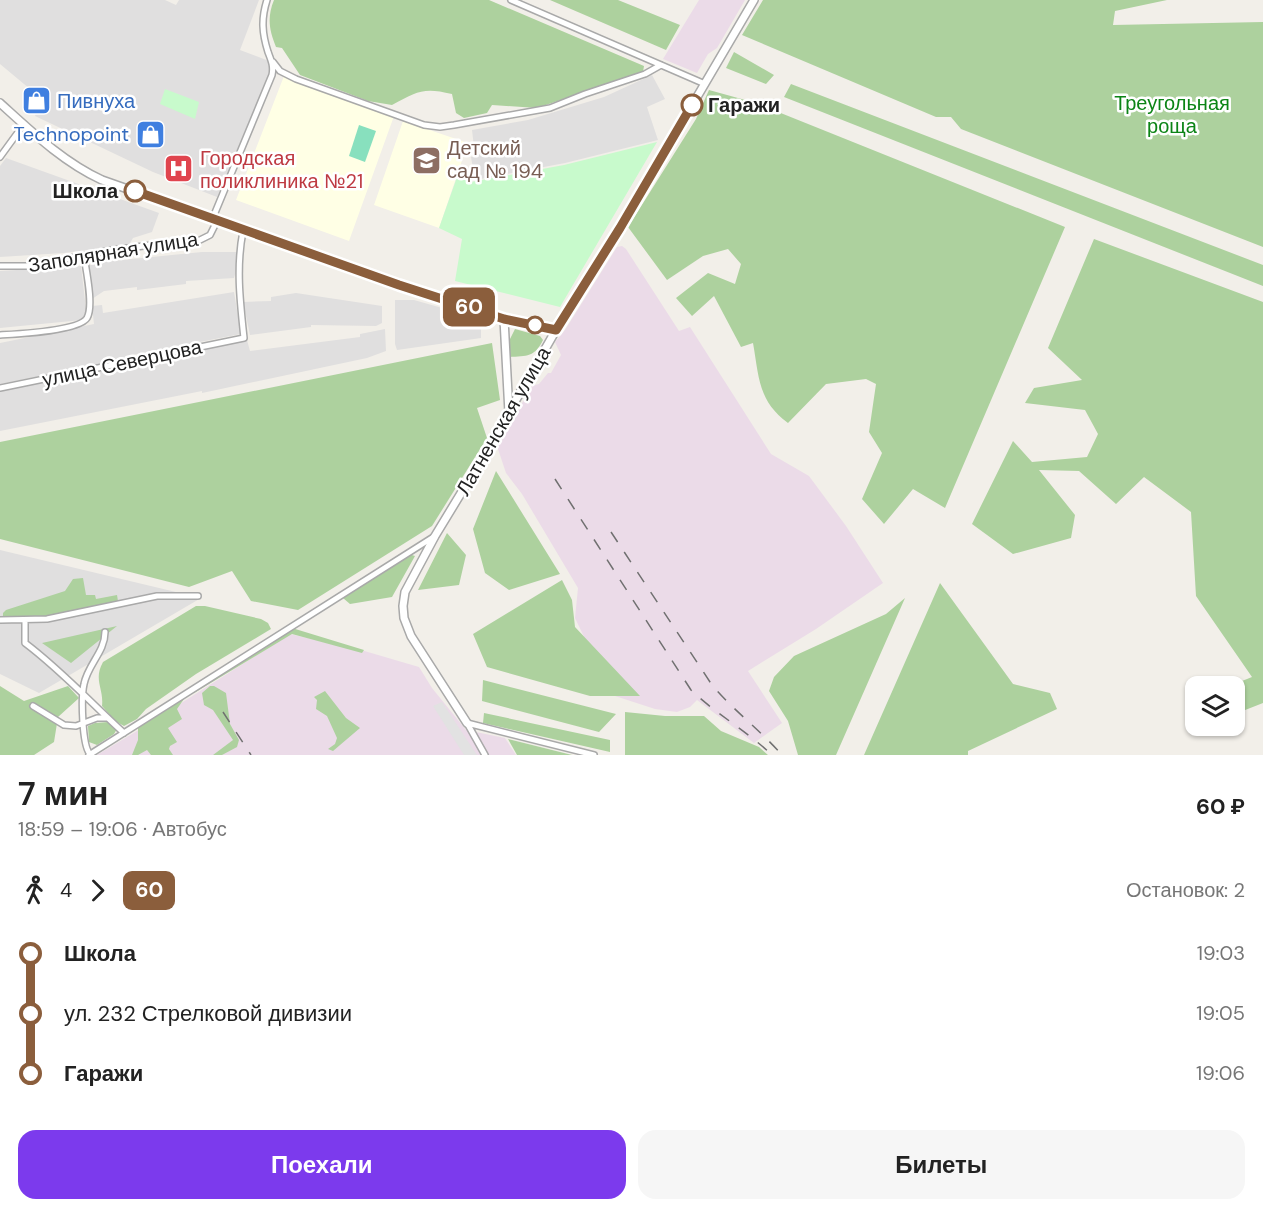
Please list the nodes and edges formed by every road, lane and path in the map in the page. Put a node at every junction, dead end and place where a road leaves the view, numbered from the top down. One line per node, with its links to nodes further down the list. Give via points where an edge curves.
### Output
1 (267, 0): 4 (street, via 262,23)
2 (511, 0): 5 (street)
3 (754, 0): 6 (street, Латненская улица)
4 (273, 62): 5 (street, via 280,71 297,79 424,125 440,127 550,108); 10 (street, via 272,75)
5 (661, 65): 6 (street)
6 (705, 84): 15 (street, Латненская улица)
7 (0, 103): 8 (street)
8 (24, 124): 9 (street); 10 (street, via 78,168)
9 (0, 157)
10 (214, 220): 11 (street); 12 (street, Заполярная улица, via 210,235 196,242)
11 (243, 231): 14 (street); 17 (street, улица Северцова, via 238,281 244,338)
12 (84, 256): 13 (street, Заполярная улица, via 29,266); 16 (street, via 89,303 81,324)
13 (0, 266)
14 (504, 319): 15 (street); 18 (street)
15 (556, 330): 18 (street, Латненская улица)
16 (0, 335)
17 (0, 388)
18 (509, 412): 19 (street, Латненская улица)
19 (435, 536): 28 (street, Латненская улица, via 405,592 402,606 411,636); 29 (street)
20 (198, 596): 22 (street, via 157,596)
21 (0, 620): 22 (street)
22 (26, 621): 24 (street, via 25,644)
23 (105, 632): 24 (street, via 105,644 91,667)
24 (83, 696): 26 (street); 27 (street)
25 (33, 706): 27 (street, via 64,725)
26 (108, 718): 27 (street); 29 (street)
27 (84, 722): 30 (street)
28 (466, 723): 31 (street, Латненская улица); 32 (street)
29 (124, 733): 30 (street)
30 (90, 755)
31 (485, 755)
32 (594, 755)

